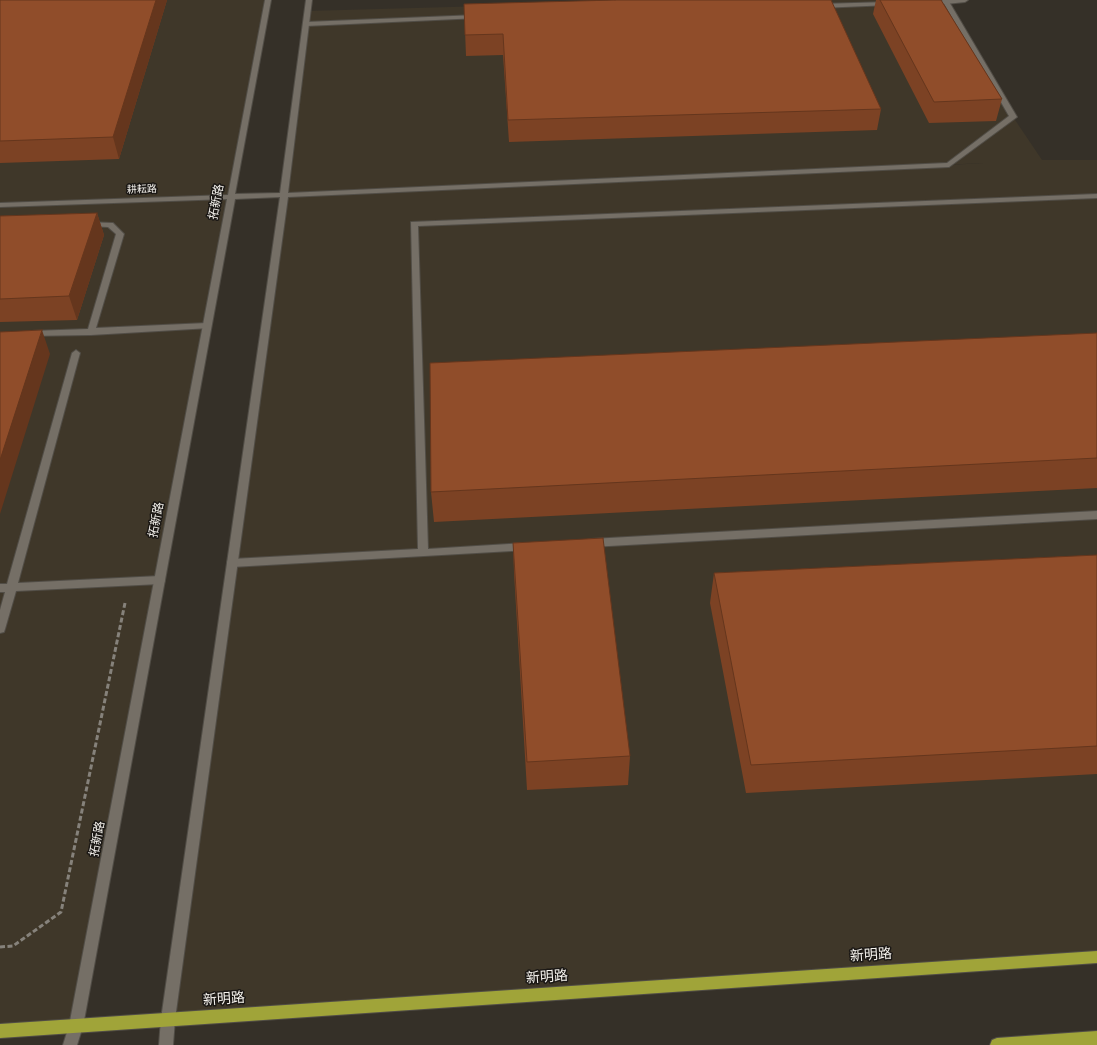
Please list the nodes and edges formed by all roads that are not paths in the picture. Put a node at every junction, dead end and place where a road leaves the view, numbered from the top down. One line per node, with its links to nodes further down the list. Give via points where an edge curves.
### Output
1 (268, 0): 12 (street, 拓新路)
2 (309, 0): 9 (street)
3 (965, 0): 4 (street)
4 (945, 1): 5 (street); 10 (street, 耕耘路, via 1013,117 950,165)
5 (930, 3)
6 (899, 4): 7 (street)
7 (812, 7)
8 (488, 16): 9 (street)
9 (306, 24): 10 (street)
10 (284, 195): 12 (street, 耕耘路); 23 (street)
11 (1097, 196): 22 (street, via 414,224 422,371)
12 (231, 197): 13 (street, 耕耘路); 15 (street, 拓新路)
13 (0, 204)
14 (83, 224): 16 (street, via 110,225 120,234)
15 (207, 326): 16 (street); 24 (street, 拓新路)
16 (91, 332): 17 (street)
17 (23, 335)
18 (76, 353): 26 (street)
19 (1097, 515): 20 (street)
20 (581, 544)
21 (534, 547): 22 (street)
22 (423, 553): 23 (street)
23 (232, 564): 29 (street)
24 (160, 580): 26 (street); 30 (street, 拓新路)
25 (0, 588): 26 (street)
26 (12, 588): 27 (street)
27 (0, 629)
28 (1097, 957): 29 (main road, 新明路)
29 (168, 1019): 30 (main road, 新明路); 34 (street)
30 (76, 1026): 31 (main road, 新明路); 33 (street, 拓新路)
31 (0, 1031)
32 (1097, 1038): 35 (main road)
33 (70, 1045)
34 (166, 1045)
35 (998, 1045)

